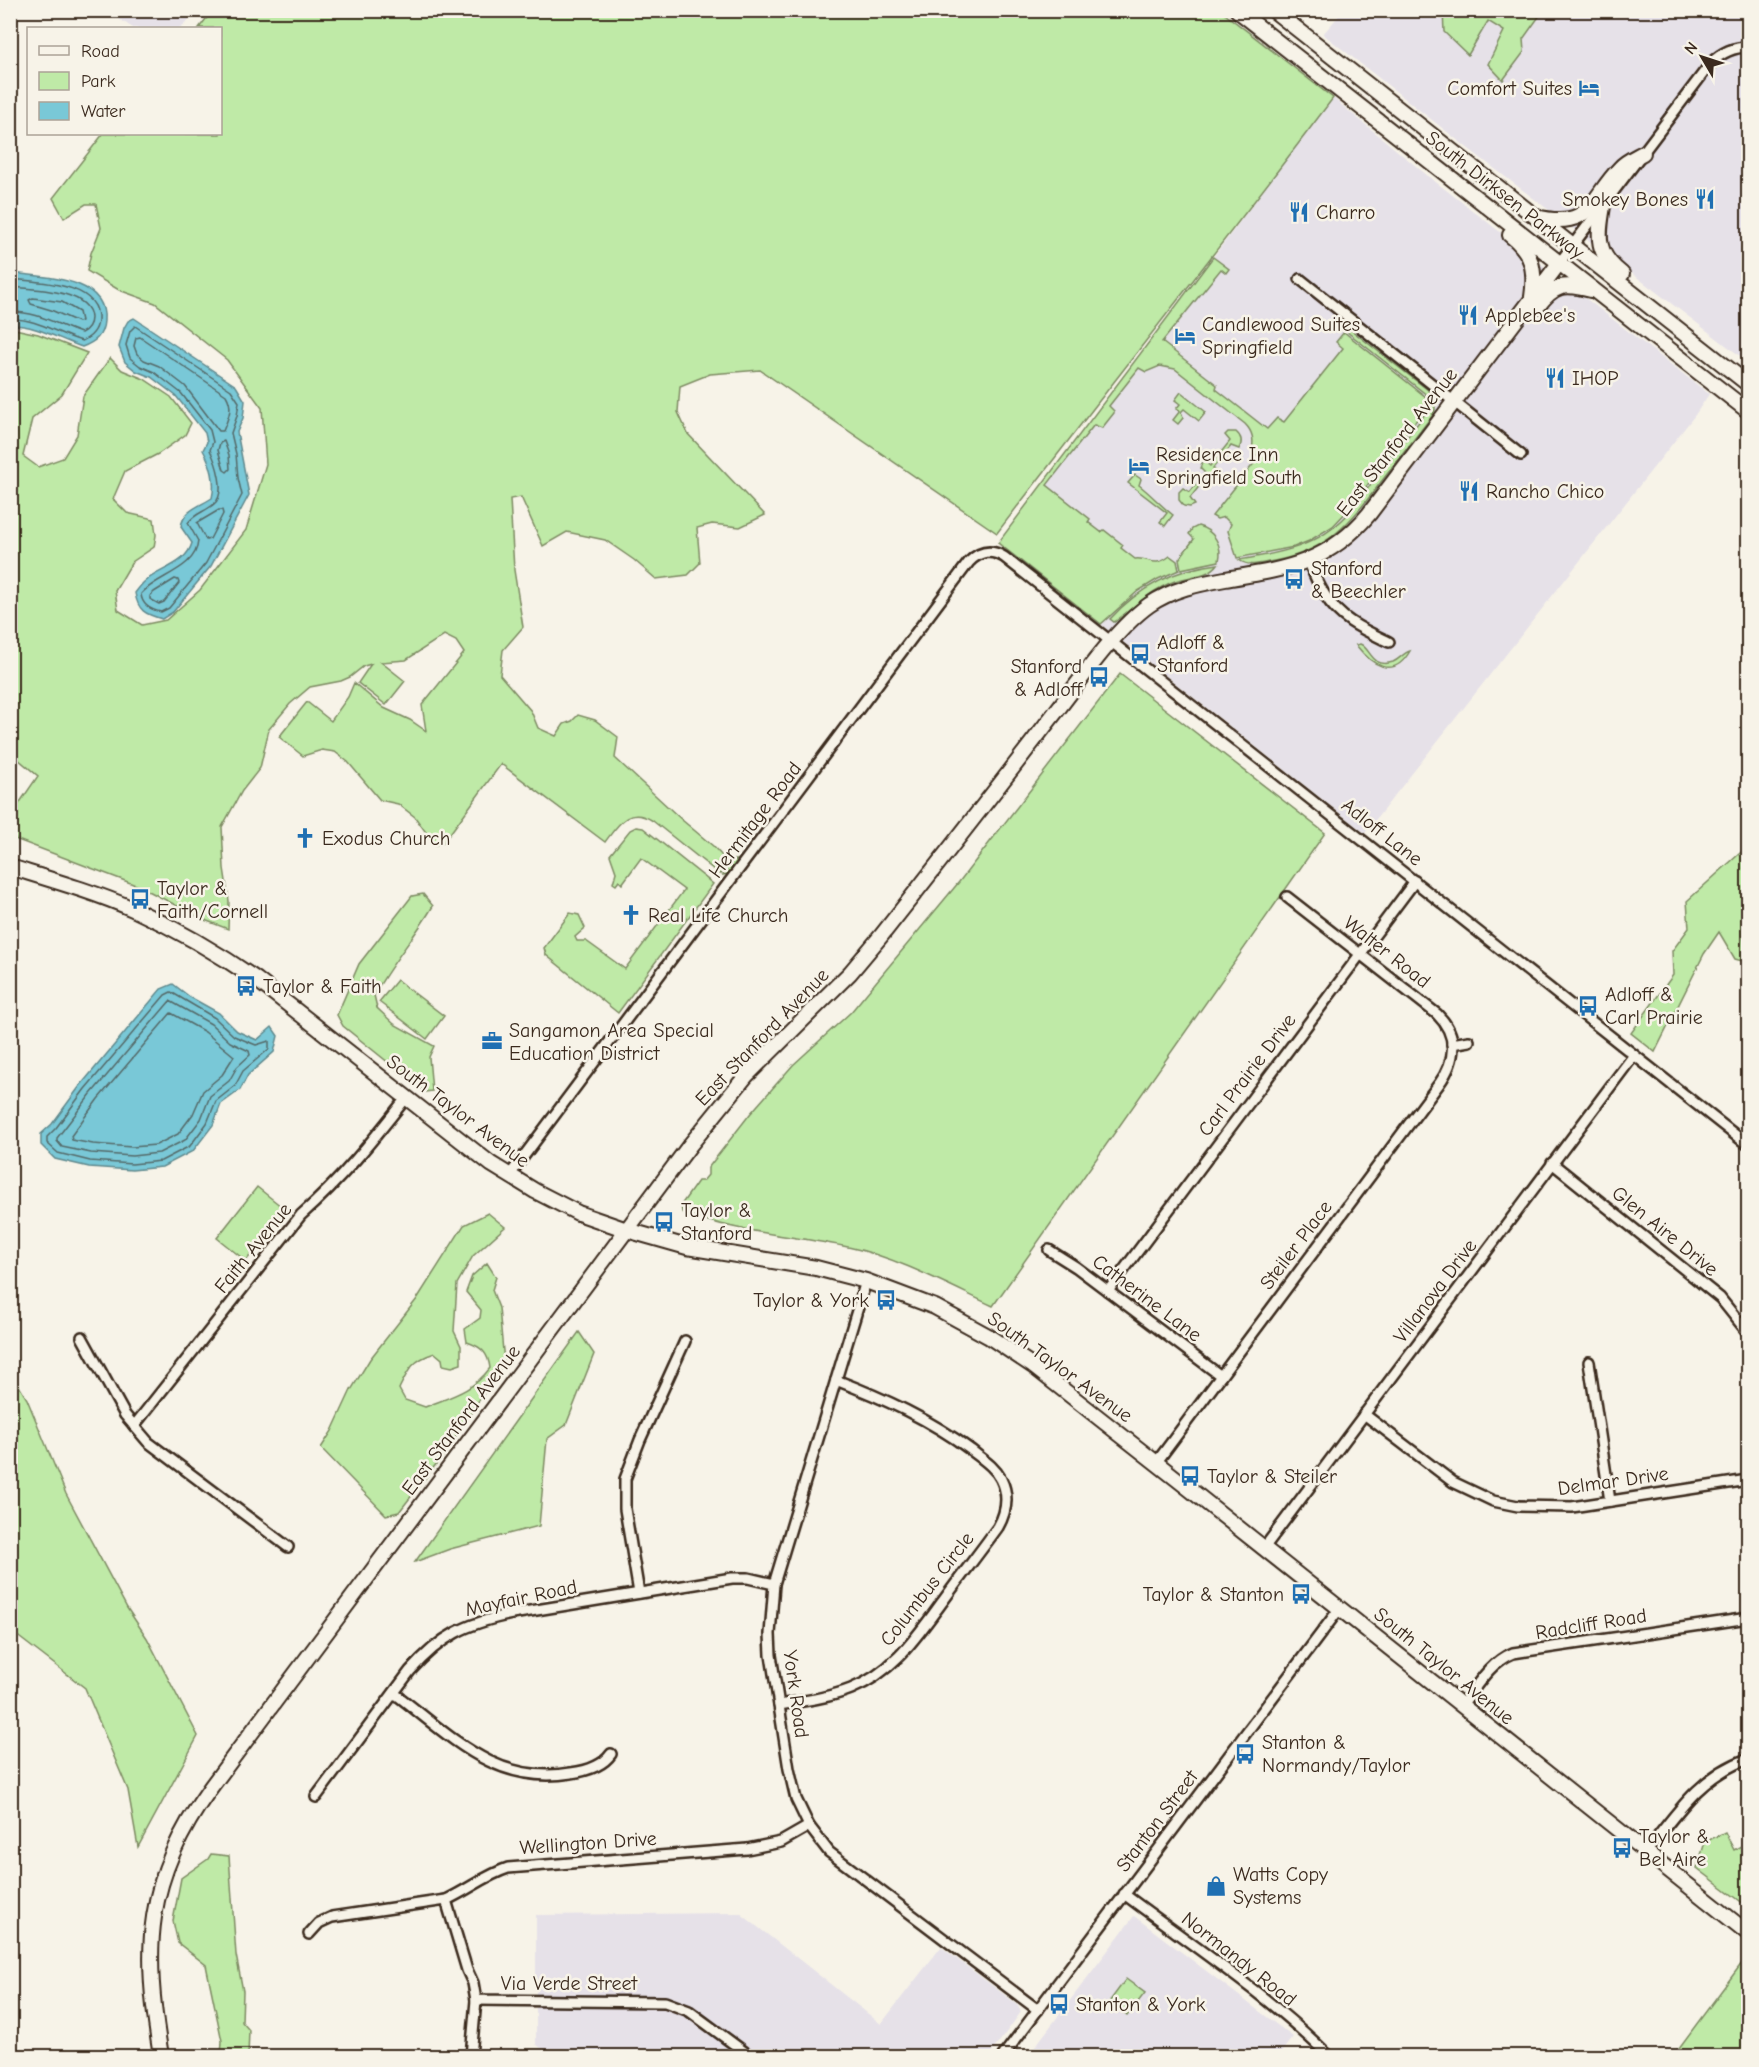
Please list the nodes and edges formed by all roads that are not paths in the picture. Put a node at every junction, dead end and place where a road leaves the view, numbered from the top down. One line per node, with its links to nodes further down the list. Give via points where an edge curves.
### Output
1 (1237, 10): 5 (main road, South Dirksen Parkway)
2 (1273, 10): 4 (main road, South Dirksen Parkway)
3 (1749, 47): 6 (street, via 1727,51 1711,63)
4 (1382, 97): 5 (street); 9 (main road, South Dirksen Parkway)
5 (1369, 113): 7 (main road, South Dirksen Parkway)
6 (1643, 153): 8 (street); 9 (main road, via 1621,166 1579,216 1565,220)
7 (1453, 179): 11 (main road, South Dirksen Parkway); 14 (main road, via 1475,208 1527,253 1532,261)
8 (1603, 206): 10 (street); 15 (main road, via 1599,232 1604,256 1650,297)
9 (1535, 216): 10 (main road, South Dirksen Parkway)
10 (1572, 246): 11 (street); 15 (main road, South Dirksen Parkway)
11 (1560, 262): 13 (main road, South Dirksen Parkway); 14 (main road, East Stanford Avenue)
12 (1300, 279): 18 (street)
13 (1595, 291): 16 (main road, via 1575,286 1552,290 1523,325); 19 (main road, South Dirksen Parkway)
14 (1532, 298): 16 (main road, East Stanford Avenue)
15 (1669, 322): 17 (main road, South Dirksen Parkway)
16 (1501, 339): 18 (main road, East Stanford Avenue)
17 (1749, 384)
18 (1454, 402): 20 (street); 22 (main road, East Stanford Avenue, via 1359,526 1340,543)
19 (1749, 411)
20 (1521, 455)
21 (991, 551): 24 (street, Adloff Lane, via 1004,557); 35 (street, Hermitage Road, via 976,555 969,562)
22 (1308, 561): 23 (street, via 1336,611); 24 (main road, East Stanford Avenue, via 1178,590 1148,606)
23 (1389, 642)
24 (1111, 643): 26 (street, Adloff Lane); 36 (main road, East Stanford Avenue, via 881,936 850,973 725,1100)
25 (10, 867): 32 (main road, South Taylor Avenue, via 132,909 193,939 257,980)
26 (1415, 881): 28 (street, Carl Prairie Drive); 31 (street, Adloff Lane)
27 (1287, 897): 28 (street, Walter Road)
28 (1360, 954): 30 (street, Walter Road, via 1437,1014 1447,1026); 39 (street, Carl Prairie Drive)
29 (1469, 1041): 30 (street)
30 (1452, 1044): 44 (street, Steiler Place, via 1446,1074)
31 (1634, 1055): 33 (street, Adloff Lane); 34 (street, Villanova Drive)
32 (406, 1098): 35 (main road, South Taylor Avenue); 47 (street, Faith Avenue, via 354,1163 301,1215)
33 (1749, 1145)
34 (1552, 1163): 40 (street, Glen Aire Drive, via 1720,1298); 46 (street, Villanova Drive)
35 (509, 1176): 36 (main road, South Taylor Avenue, via 578,1213)
36 (627, 1230): 38 (main road, South Taylor Avenue, via 687,1247 816,1268); 71 (main road, East Stanford Avenue, via 211,1787 182,1832 161,1884 151,1933 151,1983)
37 (1049, 1250): 39 (street, Catherine Lane)
38 (866, 1281): 45 (street, York Road); 48 (main road, South Taylor Avenue, via 934,1307 995,1340)
39 (1108, 1291): 44 (street, Catherine Lane)
40 (1749, 1333)
41 (82, 1337): 47 (street)
42 (685, 1341): 54 (street, via 626,1479 625,1509)
43 (1589, 1362): 50 (street)
44 (1221, 1376): 48 (street, Steiler Place)
45 (836, 1380): 53 (street, York Road); 58 (street, Columbus Circle, via 893,1402 952,1436 999,1476 1006,1505 1002,1520 907,1648 878,1675 852,1689)
46 (1364, 1414): 50 (street, Delmar Drive, via 1453,1482 1493,1501 1546,1508); 52 (street, Villanova Drive)
47 (134, 1426): 51 (street, via 148,1442)
48 (1156, 1463): 52 (main road, South Taylor Avenue)
49 (1749, 1480): 50 (street, Delmar Drive)
50 (1610, 1501)
51 (288, 1547)
52 (1264, 1548): 55 (main road, South Taylor Avenue)
53 (774, 1584): 54 (street, Mayfair Road, via 732,1578); 58 (street, York Road, via 770,1634)
54 (639, 1593): 57 (street, Mayfair Road, via 512,1614 468,1627 426,1653)
55 (1340, 1608): 59 (main road, South Taylor Avenue); 65 (street, Stanton Street)
56 (1749, 1618): 59 (street, Radcliff Road, via 1513,1653 1495,1664)
57 (394, 1693): 60 (street, via 477,1756 511,1771 542,1776 571,1773 600,1765); 62 (street, Mayfair Road)
58 (779, 1705): 63 (street, York Road, via 791,1779)
59 (1462, 1706): 64 (main road, South Taylor Avenue)
60 (611, 1754)
61 (1749, 1759): 64 (street, via 1697,1789)
62 (316, 1797)
63 (809, 1826): 66 (street, Wellington Drive, via 781,1842 747,1849 518,1866 488,1876); 70 (street, York Road, via 841,1862)
64 (1646, 1852): 67 (main road, South Taylor Avenue)
65 (1125, 1894): 70 (street, Stanton Street); 75 (street, Normandy Road, via 1239,1980)
66 (446, 1900): 68 (street, Wellington Drive, via 332,1917); 69 (street, Via Verde Street)
67 (1749, 1933)
68 (309, 1934)
69 (476, 2000): 72 (street); 73 (street, Via Verde Street, via 665,2002 689,2011)
70 (1038, 2010): 74 (street, Stanton Street)
71 (161, 2056)
72 (471, 2056)
73 (750, 2056)
74 (1003, 2056)
75 (1329, 2056)

